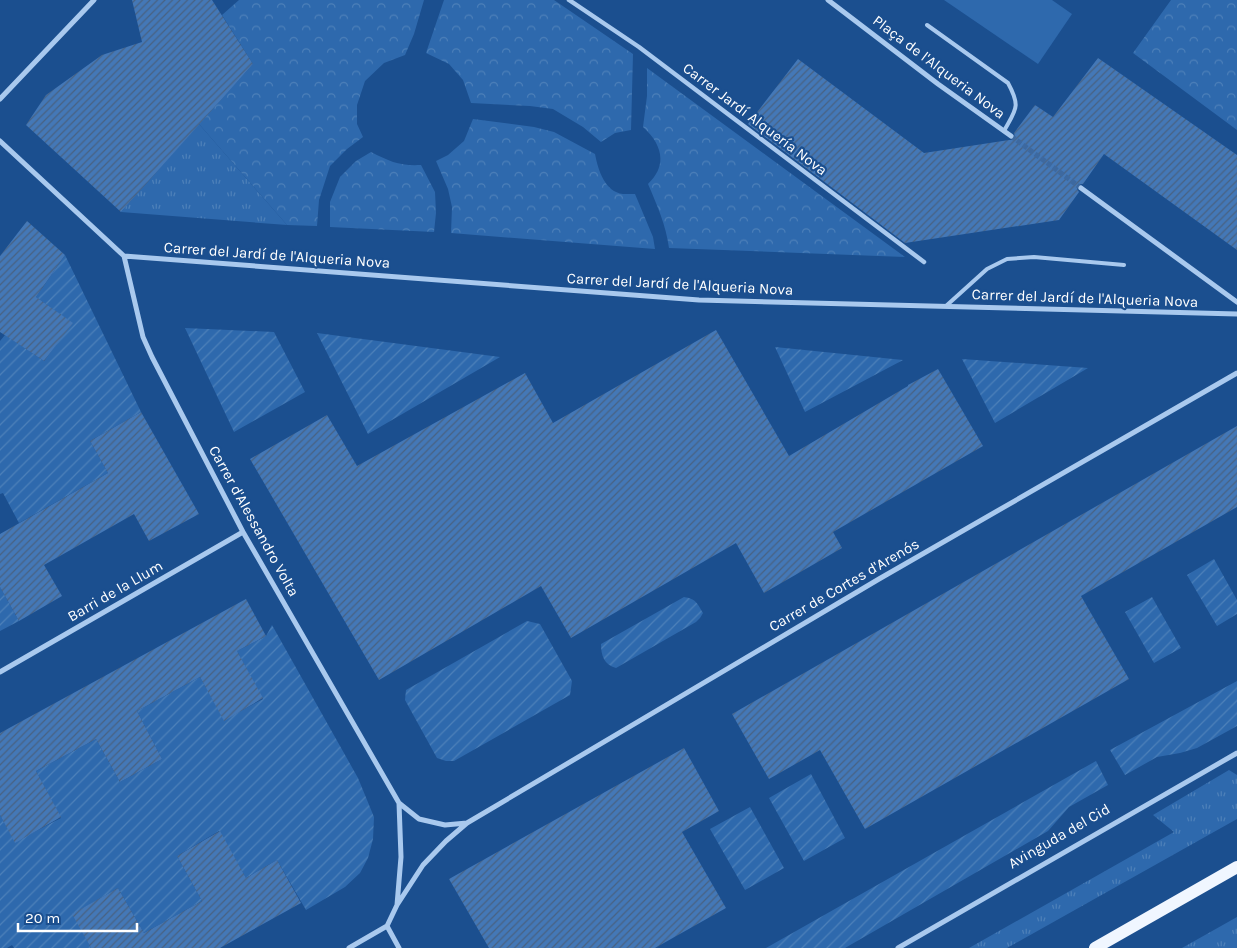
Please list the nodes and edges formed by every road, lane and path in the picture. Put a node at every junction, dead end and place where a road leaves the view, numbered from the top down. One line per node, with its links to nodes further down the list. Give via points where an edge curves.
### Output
1 (94, 0): 5 (street)
2 (570, 0): 11 (street, Carrer Jardí Alquería Nova, via 638,47)
3 (828, 0): 6 (street, Plaça de l'Alqueria Nova)
4 (927, 25): 6 (lane, via 1008,83 1016,96 1016,109)
5 (0, 99)
6 (1004, 131): 7 (street, Plaça de l'Alqueria Nova)
7 (1011, 136)
8 (0, 140): 10 (street)
9 (1081, 188): 13 (street)
10 (124, 256): 14 (street, Carrer del Jardí de l'Alqueria Nova, via 685,299); 17 (street, Carrer d'Alessandro Volta, via 143,337)
11 (924, 262)
12 (1124, 265): 14 (lane, via 1034,257 1007,259 987,269)
13 (1237, 302)
14 (946, 306): 15 (street, Carrer del Jardí de l'Alqueria Nova)
15 (1237, 314)
16 (1237, 373): 21 (street, Carrer de Cortes d'Arenós, via 871,584)
17 (243, 532): 18 (street, Barri de la Llum); 20 (street, Carrer d'Alessandro Volta)
18 (0, 672)
19 (1237, 752): 27 (street, Avinguda del Cid)
20 (399, 803): 21 (street, Carrer de Cortes d'Arenós, via 419,819 446,825); 23 (street, Carrer d'Alessandro Volta, via 401,857)
21 (467, 823): 23 (street, Carrer de Cortes d'Arenós, via 423,865)
22 (1237, 867): 28 (main road)
23 (397, 905): 24 (street, Carrer d'Alessandro Volta)
24 (388, 926): 25 (street); 26 (street)
25 (349, 948)
26 (399, 948)
27 (898, 948)
28 (1095, 948)

